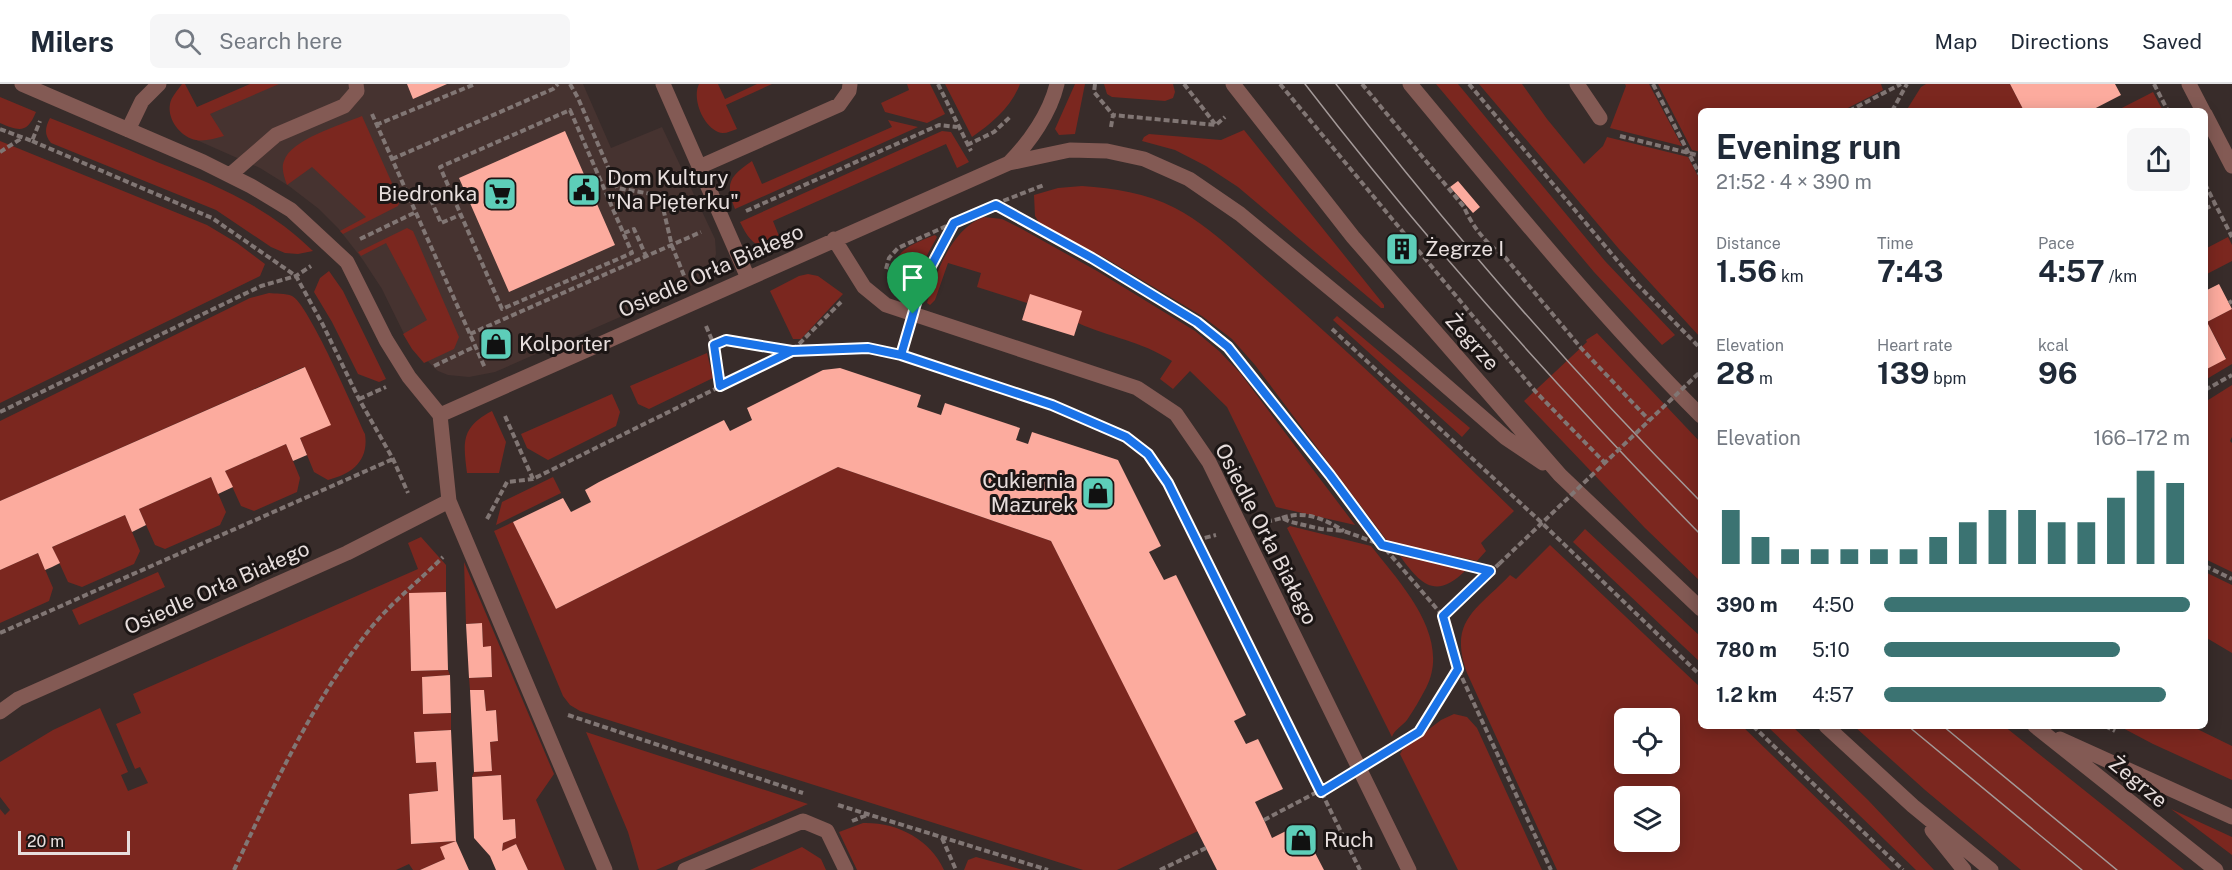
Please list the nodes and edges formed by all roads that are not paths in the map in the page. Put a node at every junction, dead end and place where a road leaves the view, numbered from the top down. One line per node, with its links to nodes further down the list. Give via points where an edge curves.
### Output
1 (22, 84): 14 (street)
2 (159, 84): 14 (street, via 142,101)
3 (356, 84): 18 (street, via 357,91 344,106 276,135)
4 (663, 84): 17 (street)
5 (850, 84): 17 (street, via 839,105)
6 (1057, 84): 15 (street, Osiedle Orła Białego, via 1039,124)
7 (1233, 84): 23 (street, Żegrze, via 1367,254)
8 (1410, 84): 21 (street, via 1515,212)
9 (1577, 84): 12 (street)
10 (2189, 84): 11 (street)
11 (2201, 108)
12 (1600, 118)
13 (2208, 121): 16 (street)
14 (128, 130): 18 (street)
15 (1009, 163): 19 (street, Osiedle Orła Białego); 23 (street, via 1070,150 1107,151 1159,164 1204,187 1506,438)
16 (2232, 166)
17 (699, 167): 20 (street)
18 (230, 175): 22 (street, via 291,210 347,262 386,340 409,377)
19 (834, 239): 20 (street, Osiedle Orła Białego); 35 (street, Osiedle Orła Białego, via 864,287 886,305 1137,388 1176,414 1209,462)
20 (748, 278): 22 (street, Osiedle Orła Białego)
21 (1698, 413)
22 (440, 414): 24 (street)
23 (1560, 475): 25 (street, Żegrze)
24 (449, 501): 26 (street, Osiedle Orła Białego, via 347,554 18,699); 32 (street)
25 (1698, 606)
26 (0, 712)
27 (1829, 729): 30 (street)
28 (2038, 729): 38 (street, Żegrze)
29 (2039, 729): 31 (street)
30 (1913, 806): 36 (street); 37 (street)
31 (2232, 817)
32 (605, 870)
33 (685, 870): 34 (street, via 803,820 827,831)
34 (846, 870)
35 (1409, 870)
36 (1964, 870)
37 (1990, 870)
38 (2216, 870)

